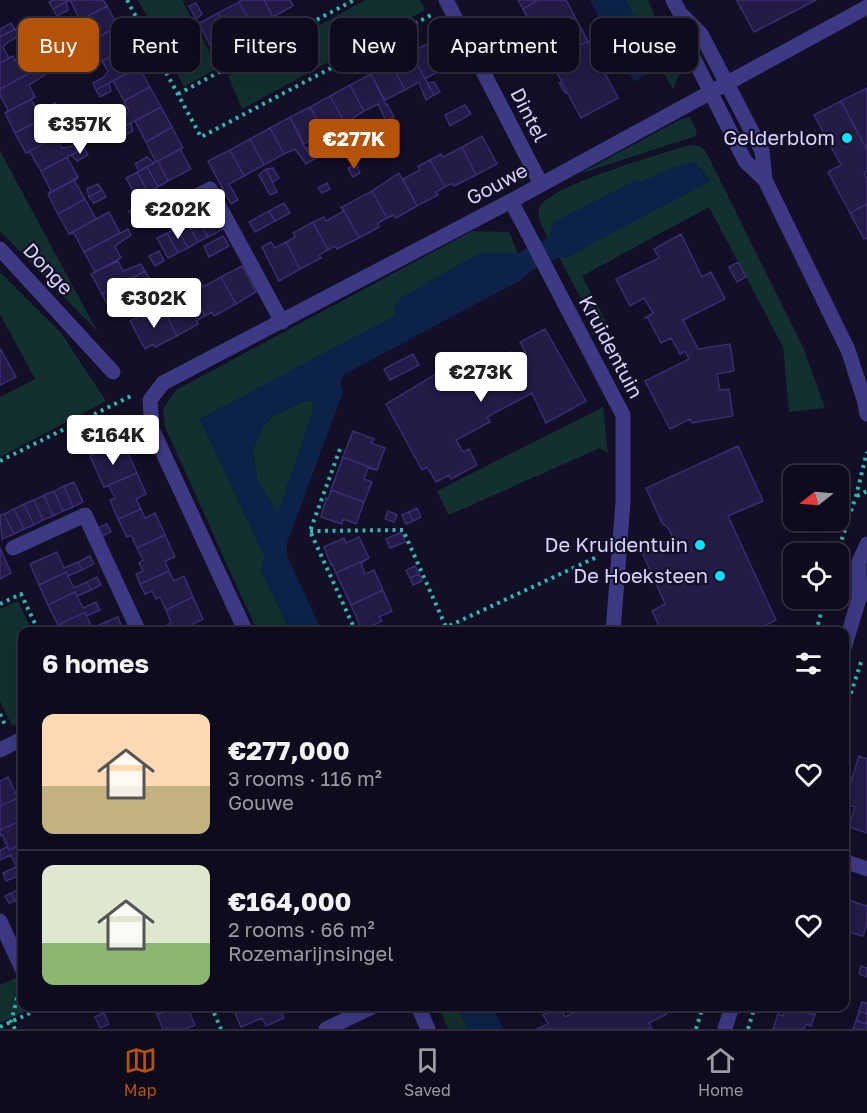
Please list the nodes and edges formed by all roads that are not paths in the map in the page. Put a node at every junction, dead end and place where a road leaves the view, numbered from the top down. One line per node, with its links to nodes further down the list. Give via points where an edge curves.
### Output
1 (448, 3): 7 (street, Dintel)
2 (677, 6): 4 (street, via 701,34); 5 (street, via 684,39)
3 (867, 7): 4 (street, Gouwe)
4 (727, 84): 5 (street, Gouwe); 6 (street, via 762,151)
5 (711, 93): 6 (street, via 745,161); 7 (street, Gouwe)
6 (765, 180): 13 (street, via 848,350)
7 (541, 184): 8 (street, Gouwe)
8 (511, 201): 11 (street, Gouwe); 19 (street, Kruidentuin, via 623,416 621,546)
9 (156, 218): 11 (street, via 210,189)
10 (0, 249): 12 (street, Donge)
11 (282, 322): 18 (street, Gouwe, via 164,382 150,400 152,429)
12 (113, 372)
13 (867, 414)
14 (867, 544): 16 (street, via 859,562)
15 (13, 548): 17 (street, via 85,515)
16 (864, 596): 20 (street)
17 (137, 627)
18 (244, 627)
19 (613, 627)
20 (849, 635)
21 (18, 741): 22 (street)
22 (0, 750)
23 (849, 863): 24 (street)
24 (867, 868)
25 (0, 921): 26 (street)
26 (18, 960)
27 (364, 1011): 30 (street)
28 (420, 1011): 31 (street)
29 (730, 1011): 32 (street)
30 (326, 1029)
31 (428, 1029)
32 (724, 1029)

